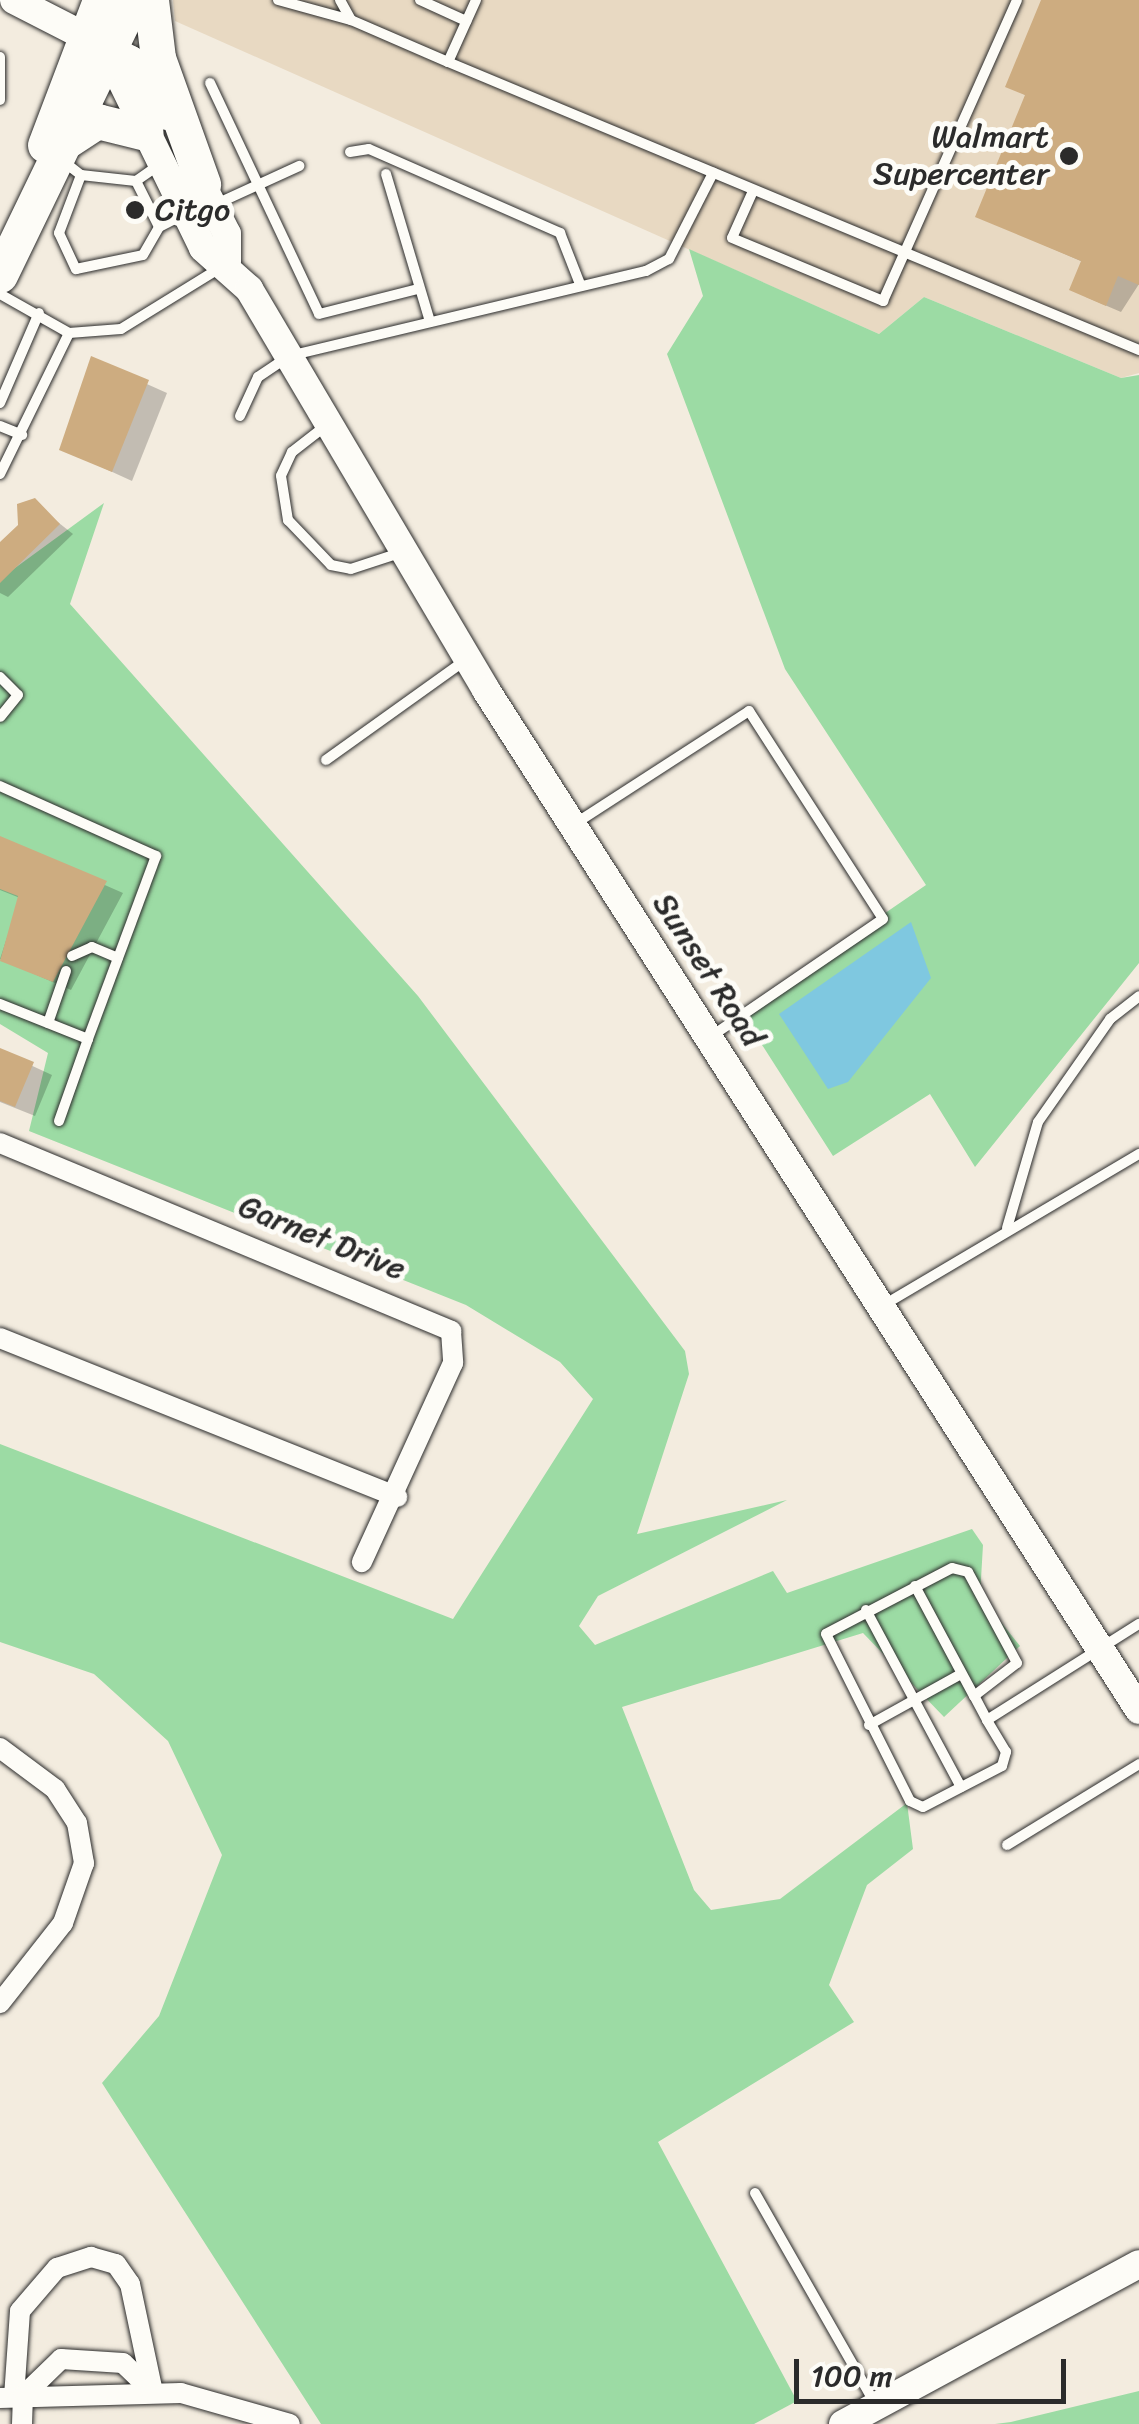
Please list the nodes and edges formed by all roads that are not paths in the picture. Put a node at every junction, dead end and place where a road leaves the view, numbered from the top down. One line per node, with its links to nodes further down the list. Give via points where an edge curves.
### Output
1 (14, 0): 13 (street)
2 (100, 0): 13 (highway)
3 (133, 0): 13 (highway)
4 (151, 0): 27 (highway, via 158,58)
5 (278, 0): 10 (lane)
6 (340, 0): 11 (lane)
7 (420, 0): 12 (lane)
8 (476, 0): 12 (lane)
9 (1017, 0): 31 (lane)
10 (296, 3): 11 (lane)
11 (351, 20): 15 (lane)
12 (466, 20): 15 (lane)
13 (98, 46): 18 (street, Sunset Road); 20 (highway); 27 (street, Sunset Road, via 131,60 154,90); 28 (highway)
14 (0, 57): 17 (lane)
15 (448, 62): 22 (lane)
16 (210, 83): 25 (lane)
17 (0, 100)
18 (154, 148): 20 (highway, via 97,121); 24 (lane); 27 (street, Sunset Road)
19 (350, 152): 34 (lane, via 370,149 560,233)
20 (69, 158): 24 (lane); 28 (highway); 30 (lane)
21 (299, 166): 25 (lane)
22 (712, 173): 26 (lane); 34 (lane, via 669,259)
23 (386, 174): 35 (lane)
24 (136, 182): 29 (lane)
25 (259, 185): 27 (lane); 35 (lane, via 319,314)
26 (753, 190): 31 (lane); 31 (lane, via 732,238 883,301)
27 (200, 201): 29 (lane); 32 (street, Sunset Road)
28 (25, 218): 30 (lane); 33 (highway)
29 (159, 227): 30 (lane, via 143,254 76,269)
30 (58, 232)
31 (908, 252): 40 (lane)
32 (227, 262): 39 (lane, via 122,329); 41 (street, Sunset Road)
33 (0, 275)
34 (580, 284): 38 (lane)
35 (418, 288): 38 (lane)
36 (0, 294): 37 (lane)
37 (39, 313): 39 (lane); 42 (lane)
38 (430, 322): 41 (lane)
39 (69, 333): 46 (lane)
40 (1139, 350)
41 (289, 356): 43 (lane, via 258,376); 44 (street, Sunset Road)
42 (0, 404)
43 (240, 416)
44 (329, 424): 48 (street, Sunset Road); 48 (lane, via 292,452 281,476 288,520 330,565 351,569)
45 (0, 426): 46 (lane)
46 (22, 435): 47 (lane)
47 (0, 474)
48 (404, 551): 49 (street, Sunset Road)
49 (468, 659): 52 (lane); 54 (street, Sunset Road)
50 (0, 677): 51 (lane, via 18,695)
51 (0, 717)
52 (326, 760)
53 (0, 786): 56 (lane, via 156,856)
54 (574, 824): 61 (street, Sunset Road); 61 (lane, via 749,712 884,919)
55 (72, 956): 56 (lane, via 92,947)
56 (118, 958): 62 (lane)
57 (66, 970): 60 (lane)
58 (1139, 996): 66 (lane, via 1110,1019 1038,1122)
59 (0, 1004): 60 (lane)
60 (48, 1024): 62 (lane)
61 (710, 1037): 67 (street, Sunset Road)
62 (88, 1039): 63 (lane)
63 (59, 1121)
64 (0, 1143): 69 (street, Garnet Drive, via 451,1330 452,1364)
65 (1139, 1154): 66 (lane)
66 (1007, 1228): 67 (lane)
67 (882, 1306): 74 (street, Sunset Road)
68 (0, 1338): 69 (street)
69 (397, 1497): 70 (street, Garnet Drive)
70 (362, 1562)
71 (914, 1586): 72 (lane); 75 (lane); 76 (lane, via 952,1568 968,1572 1016,1656 1014,1672)
72 (866, 1610): 77 (lane); 80 (lane, via 824,1641)
73 (1139, 1624): 74 (lane)
74 (1100, 1649): 78 (street, Sunset Road); 79 (lane)
75 (961, 1674): 76 (lane); 77 (lane)
76 (974, 1696): 79 (lane)
77 (914, 1700): 80 (lane); 83 (lane)
78 (1139, 1710)
79 (987, 1720): 83 (lane, via 1006,1757)
80 (869, 1725): 83 (lane, via 916,1807)
81 (0, 1748): 85 (street, via 56,1789 77,1824 84,1862 63,1923)
82 (1139, 1764): 84 (lane)
83 (961, 1787)
84 (1007, 1845)
85 (0, 2003)
86 (755, 2193): 90 (lane)
87 (1139, 2264): 90 (street)
88 (153, 2392): 89 (street); 89 (street, via 123,2363 61,2359); 89 (street, via 130,2284 116,2264 91,2257 47,2276 20,2311); 92 (street, via 230,2401)
89 (12, 2397): 91 (street)
90 (876, 2406): 93 (street)
91 (22, 2424)
92 (290, 2424)
93 (843, 2424)

